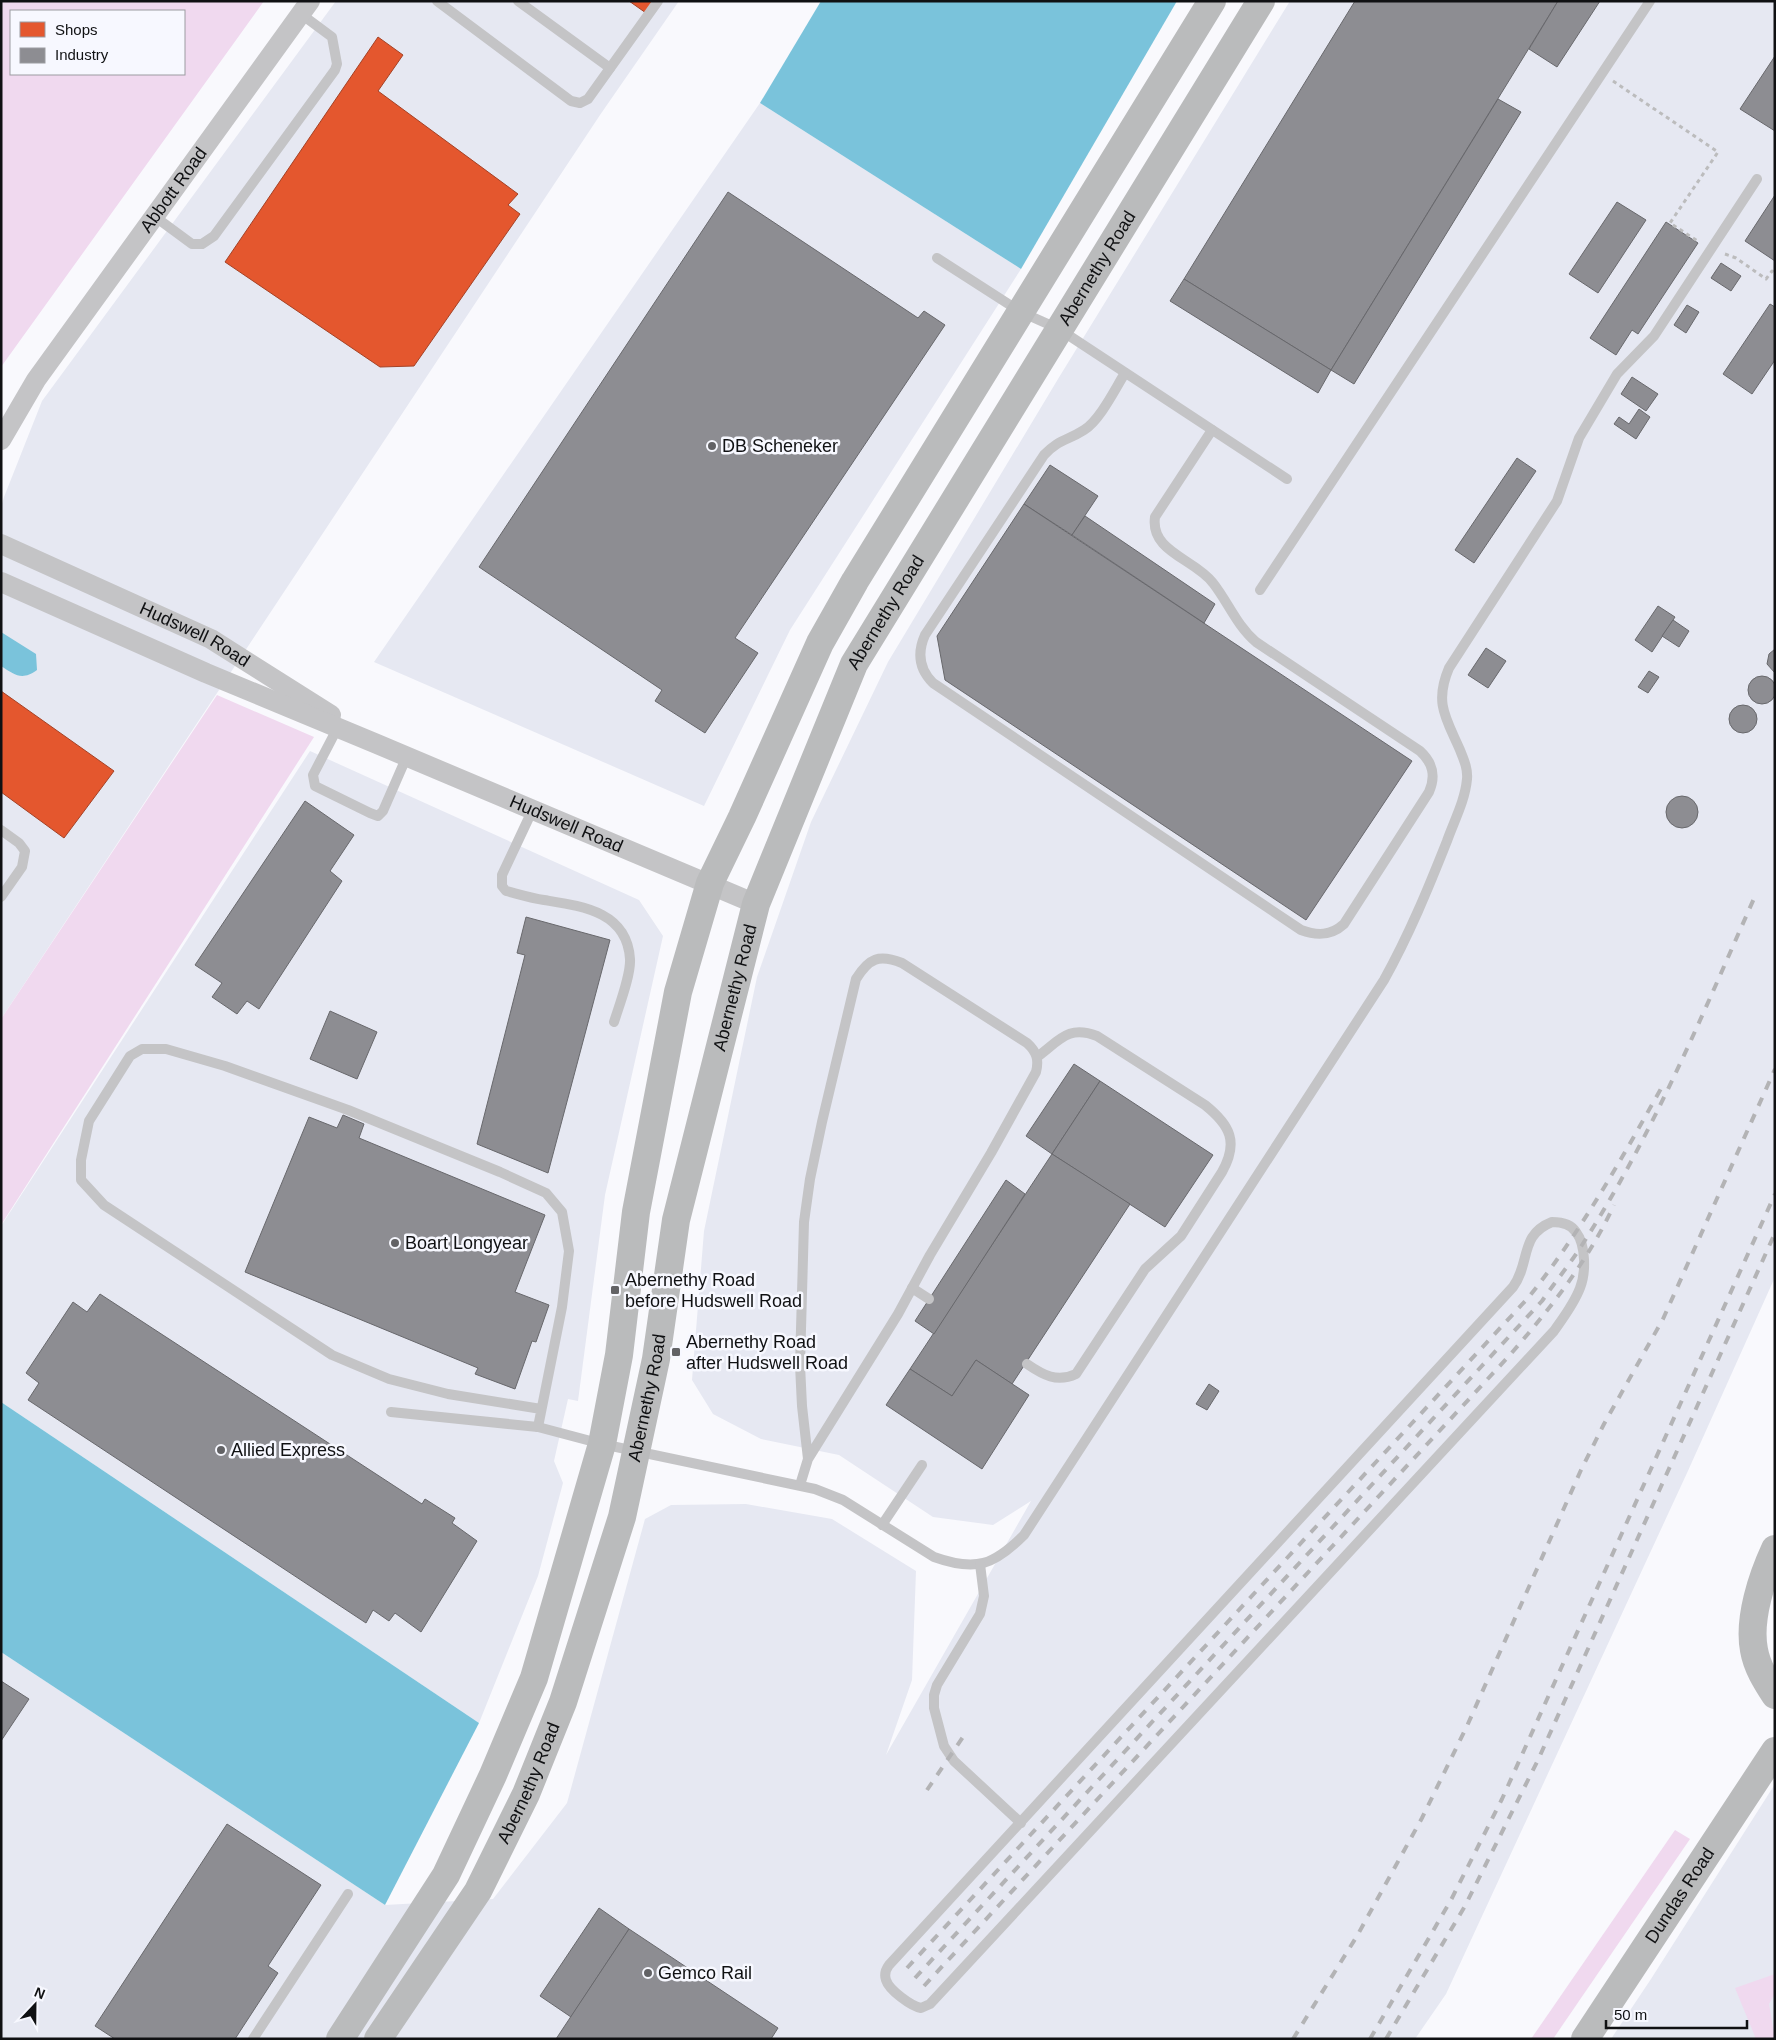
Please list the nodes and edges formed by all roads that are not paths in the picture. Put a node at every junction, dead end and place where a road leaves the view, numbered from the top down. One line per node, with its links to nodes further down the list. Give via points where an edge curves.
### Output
1 (437, 1): 8 (lane, via 572,101 580,103 588,99)
2 (518, 1): 8 (lane)
3 (658, 1): 8 (lane)
4 (1212, 1): 12 (main road, Abernethy Road)
5 (1261, 1): 13 (main road, Abernethy Road)
6 (1650, 1): 22 (lane)
7 (305, 8): 10 (street, Abbott Road); 10 (lane, via 332,37 337,64 335,70 214,236 202,244 192,244)
8 (610, 68)
9 (1757, 179): 46 (lane, via 1654,336 1617,374 1579,438 1557,501 1444,678 1440,700 1467,770 1464,792 1420,909 1388,972 1024,1535 993,1561)
10 (154, 216): 15 (street, Abbott Road)
11 (937, 258): 12 (lane)
12 (1021, 312): 13 (lane); 28 (main road, Abernethy Road, via 820,642)
13 (1059, 329): 14 (lane); 30 (main road, Abernethy Road, via 854,664)
14 (1125, 373): 17 (lane); 17 (lane, via 1096,419 1085,430 1054,444 1044,455 925,635 919,654 921,665 933,683 1301,930 1330,933 1344,924 1430,792 1434,774 1427,757 1420,751 1256,642 1242,628 1208,577 1159,541 1155,517)
15 (36, 380): 16 (street, Abbott Road); 18 (street, Abbott Road)
16 (1, 413)
17 (1212, 430): 19 (lane)
18 (1, 440)
19 (1287, 479)
20 (1, 544): 24 (street, Hudswell Road, via 210,639)
21 (1, 582): 23 (street, Hudswell Road, via 206,673)
22 (1260, 590)
23 (338, 727): 24 (street, Hudswell Road); 25 (lane, via 313,775 315,786 370,813 378,816 384,811)
24 (377, 744): 25 (street, Hudswell Road)
25 (407, 756): 26 (street, Hudswell Road)
26 (533, 809): 28 (street, Hudswell Road); 31 (lane, via 502,875 502,886 506,891 600,913 617,925 626,942 630,960)
27 (1, 830): 29 (lane, via 25,851 22,868)
28 (710, 884): 30 (street, Hudswell Road); 39 (main road, Abernethy Road, via 676,1002 636,1212 619,1355)
29 (3, 892)
30 (756, 904): 40 (main road, Abernethy Road, via 676,1220 656,1359)
31 (614, 1022)
32 (1037, 1057): 33 (lane, via 1036,1072); 35 (lane, via 1075,1031 1097,1036 1212,1110 1226,1126 1232,1149 1228,1162 1181,1236 1145,1269 1076,1374 1068,1378 1048,1377); 41 (lane, via 1028,1043 902,963 880,958 863,968 856,979 822,1122 804,1222 800,1365)
33 (912, 1288): 34 (lane); 41 (lane)
34 (929, 1299)
35 (1027, 1364)
36 (541, 1409): 36 (lane, via 448,1394 398,1381 332,1355 104,1205 81,1180 81,1160 89,1121 130,1056 142,1049 166,1049 216,1064 348,1110 546,1193 562,1212 569,1251 562,1307); 38 (lane)
37 (391, 1412): 38 (lane)
38 (538, 1427): 39 (lane)
39 (602, 1444): 40 (lane); 50 (main road, Abernethy Road, via 534,1678 493,1776)
40 (638, 1451): 43 (lane); 51 (main road, Abernethy Road, via 622,1517 563,1702 526,1794)
41 (808, 1459): 43 (lane)
42 (922, 1465): 44 (lane)
43 (800, 1485): 44 (lane, via 830,1493)
44 (882, 1525): 46 (lane, via 934,1557 950,1563)
45 (1775, 1549): 47 (main road, via 1754,1615 1754,1650 1763,1676)
46 (980, 1564): 49 (lane, via 984,1596 980,1614 937,1685 934,1708 939,1733 950,1756)
47 (1775, 1695)
48 (1775, 1751): 56 (main road, Dundas Road)
49 (1021, 1822): 49 (lane, via 887,1969 888,1985 914,2007 930,2004 1554,1331 1581,1287 1584,1260 1577,1232 1564,1223 1552,1222 1532,1236 1524,1267 1513,1287)
50 (446, 1874): 51 (main road); 54 (main road, Abernethy Road)
51 (478, 1891): 55 (main road, Abernethy Road)
52 (348, 1894): 53 (lane)
53 (253, 2039)
54 (340, 2039)
55 (378, 2039)
56 (1585, 2039)

